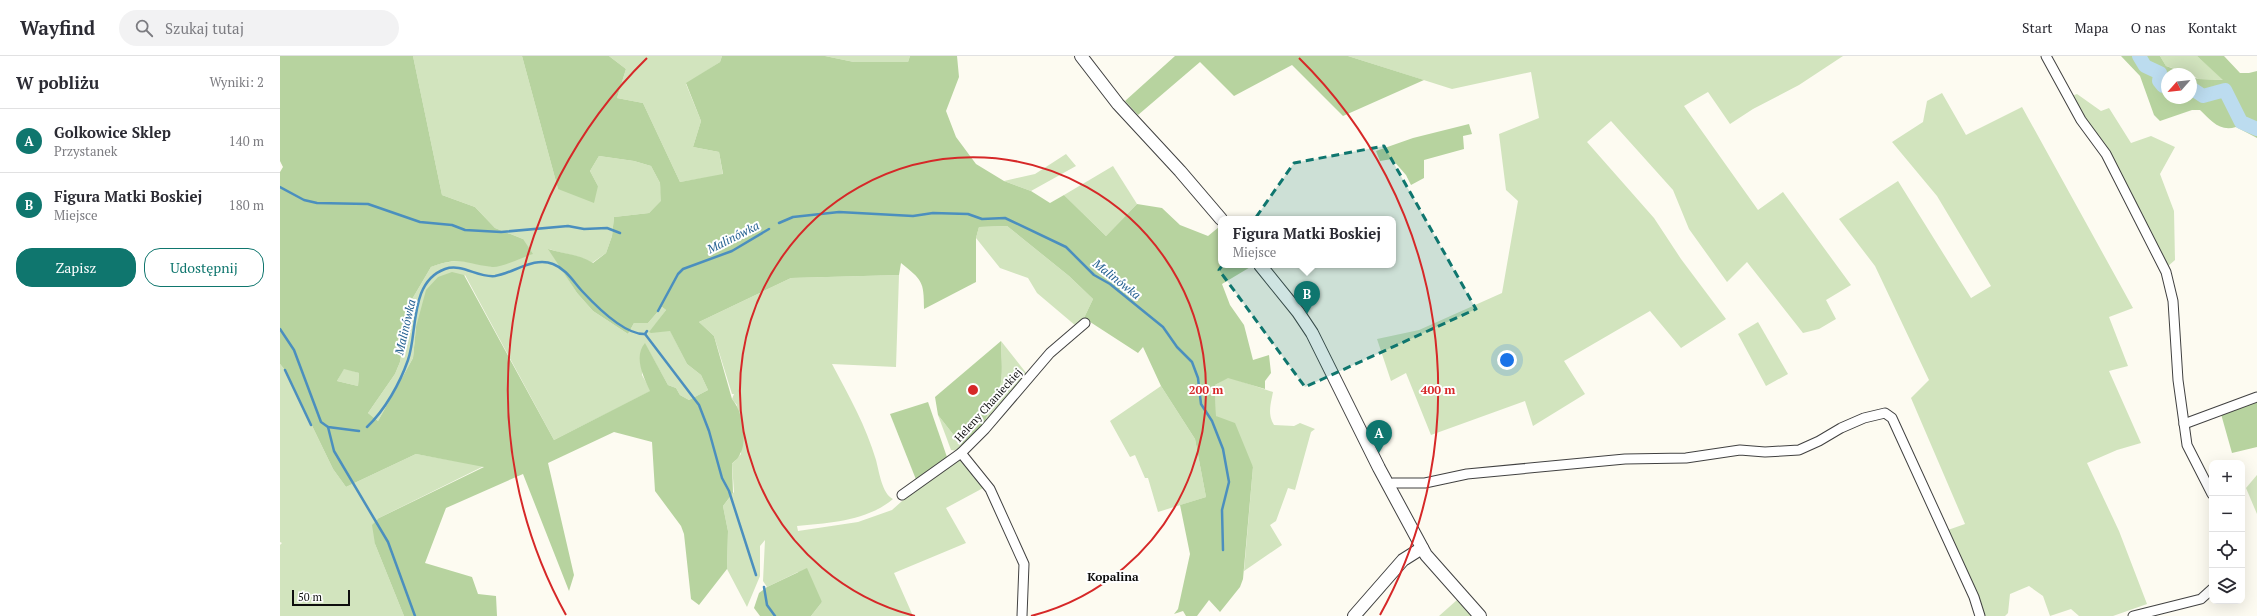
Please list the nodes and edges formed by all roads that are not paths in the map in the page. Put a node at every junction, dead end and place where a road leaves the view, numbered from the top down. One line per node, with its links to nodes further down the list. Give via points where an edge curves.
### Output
1 (1081, 56): 3 (street, via 1118,104)
2 (2046, 56): 7 (street, via 2081,120 2106,154 2166,272 2173,301 2178,380)
3 (1218, 216)
4 (1262, 268): 9 (street, via 1312,333)
5 (1085, 323): 8 (street, Heleny Chanieckiej, via 1050,353)
6 (2257, 397): 7 (street)
7 (2184, 424): 10 (street, via 2187,445)
8 (961, 453): 11 (street, Heleny Chanieckiej); 14 (street, via 990,489 1024,564)
9 (1388, 486): 12 (street); 17 (street, via 1393,483 1425,483 1481,473 1620,459 1686,458 1740,450 1799,450 1864,418 1885,413 1892,418 1974,597)
10 (2209, 488)
11 (902, 495)
12 (1422, 548): 15 (street, via 1404,560); 16 (street, via 1432,564)
13 (2209, 592): 18 (street, via 2201,599)
14 (1022, 616)
15 (1354, 616)
16 (1480, 616)
17 (1980, 616)
18 (2133, 616)

